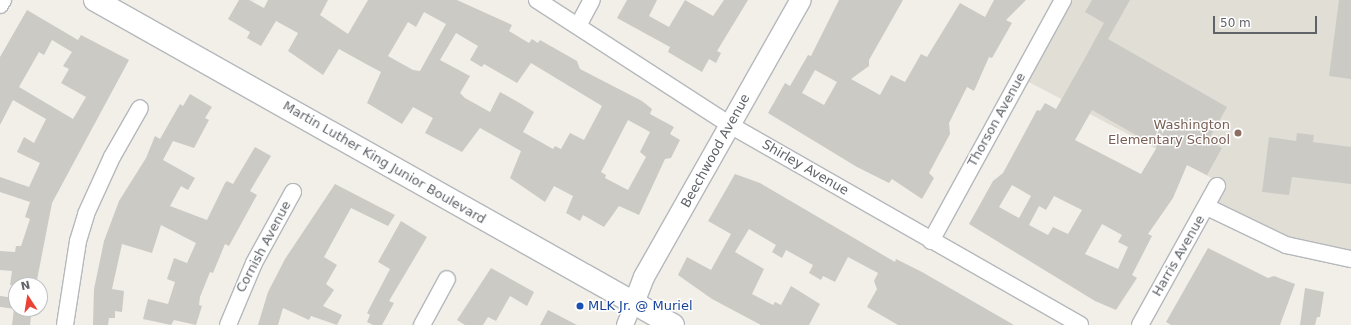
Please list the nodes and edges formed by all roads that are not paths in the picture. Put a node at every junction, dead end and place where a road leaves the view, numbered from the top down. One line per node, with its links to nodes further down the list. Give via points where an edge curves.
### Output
1 (3, 0): 7 (street)
2 (95, 0): 17 (main road, Martin Luther King Junior Boulevard)
3 (537, 0): 8 (street, Shirley Avenue)
4 (592, 0): 8 (street)
5 (801, 0): 10 (street, Beechwood Avenue)
6 (1063, 0): 14 (street, Thorson Avenue)
7 (0, 5)
8 (579, 24): 10 (street, Shirley Avenue)
9 (140, 108): 18 (street, via 112,157 86,214 78,241)
10 (730, 125): 14 (street, Shirley Avenue); 17 (street, Beechwood Avenue, via 644,277)
11 (1217, 186): 13 (street, Harris Avenue)
12 (293, 192): 19 (street, Cornish Avenue, via 254,263)
13 (1207, 207): 15 (street, via 1286,245); 24 (street, Harris Avenue)
14 (932, 241): 23 (street, Shirley Avenue)
15 (1351, 259)
16 (447, 279): 20 (street)
17 (634, 303): 21 (street); 22 (main road, Martin Luther King Junior Boulevard)
18 (65, 325)
19 (228, 325)
20 (422, 325)
21 (625, 325)
22 (673, 325)
23 (1080, 325)
24 (1140, 325)

